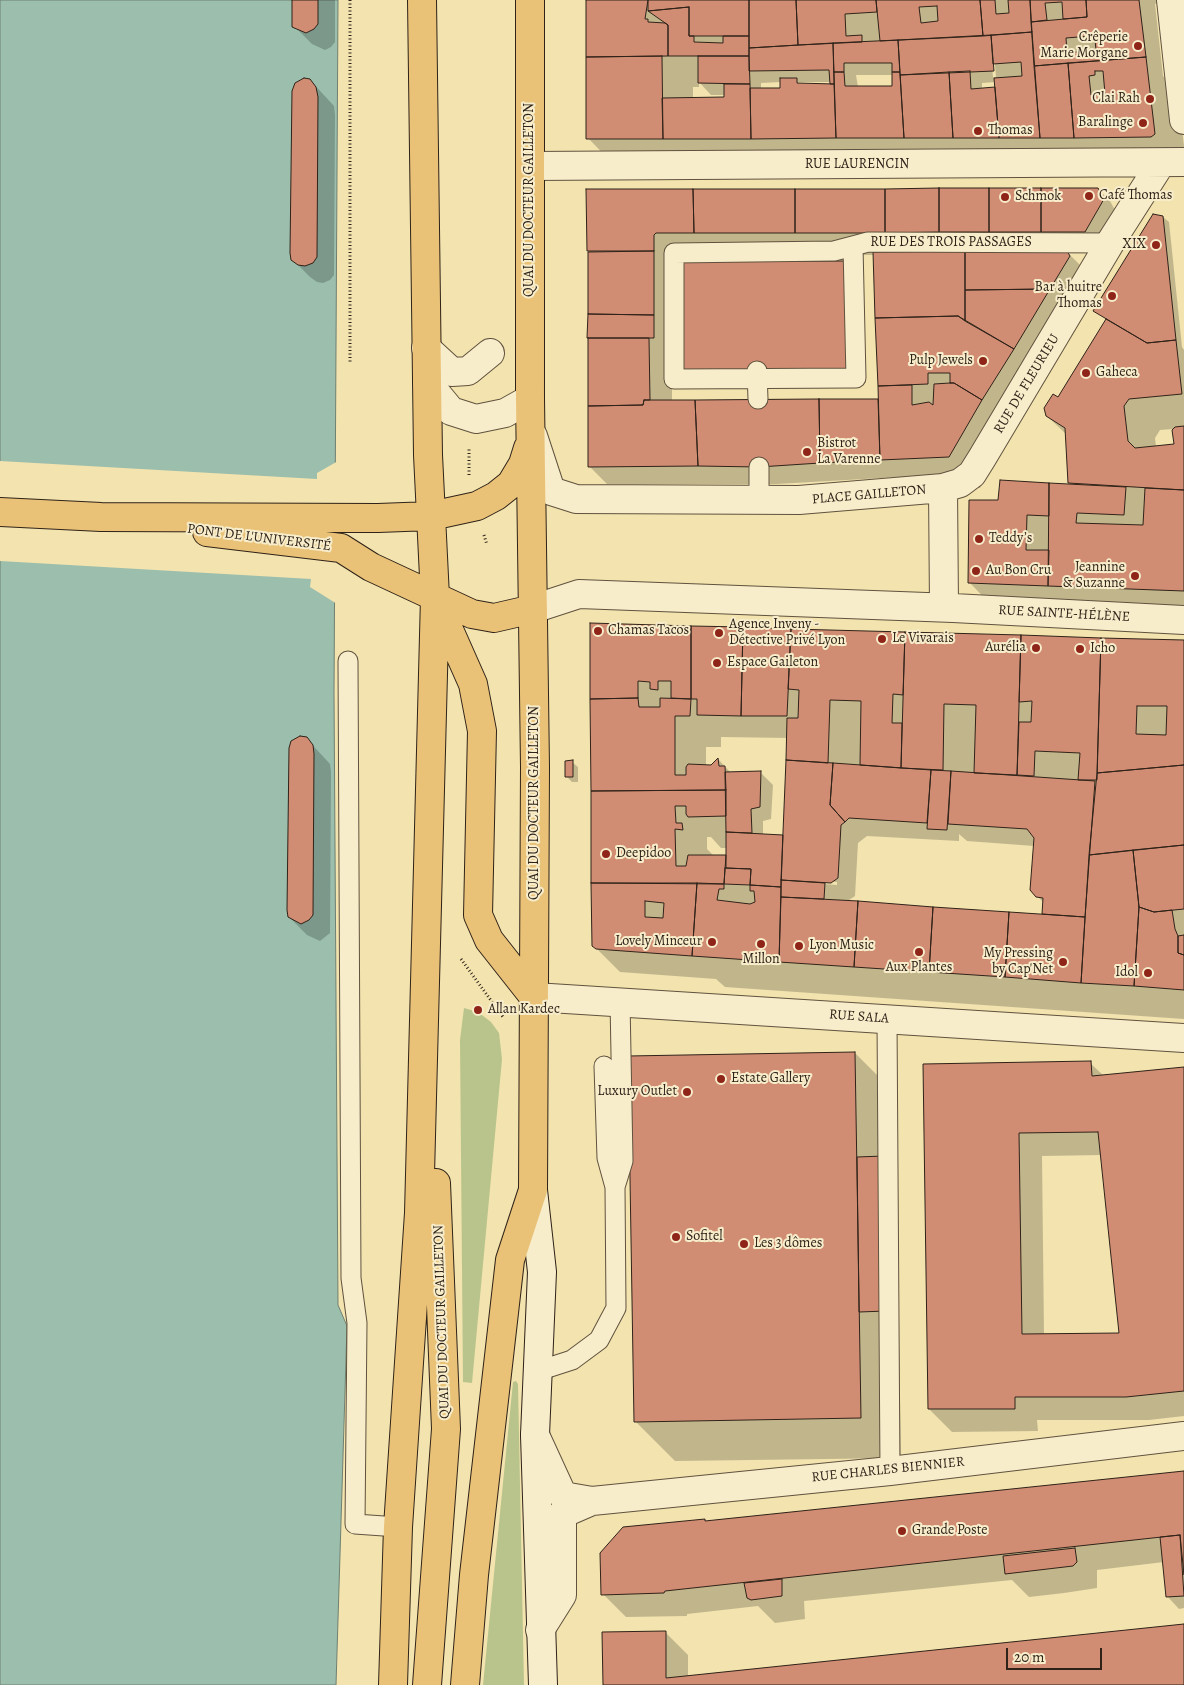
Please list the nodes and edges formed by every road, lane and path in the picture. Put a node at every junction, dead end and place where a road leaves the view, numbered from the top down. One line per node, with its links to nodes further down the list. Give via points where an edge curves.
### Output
1 (350, 0): 12 (path)
2 (422, 0): 10 (main road, QUAI DU DOCTEUR GAILLETON)
3 (530, 0): 7 (main road, QUAI DU DOCTEUR GAILLETON)
4 (1171, 0): 5 (street)
5 (1184, 120)
6 (1173, 162): 7 (street, RUE LAURENCIN); 8 (street, RUE DE FLEURIEU)
7 (530, 166): 15 (main road, QUAI DU DOCTEUR GAILLETON)
8 (1110, 243): 9 (lane, RUE DES TROIS PASSAGES, via 868,242); 20 (street, RUE DE FLEURIEU, via 972,474 960,483)
9 (853, 246): 13 (lane, via 856,378); 13 (lane, RUE DES TROIS PASSAGES, via 834,252 674,252 674,378)
10 (426, 348): 11 (street, via 452,372 468,371); 14 (main road, QUAI DU DOCTEUR GAILLETON)
11 (490, 353)
12 (350, 362)
13 (757, 375): 16 (lane)
14 (427, 382): 17 (street, via 451,411); 24 (main road, QUAI DU DOCTEUR GAILLETON)
15 (530, 399): 17 (street, via 505,413 476,419); 18 (main road, QUAI DU DOCTEUR GAILLETON)
16 (758, 399)
17 (470, 417): 22 (path, via 469,480)
18 (532, 434): 21 (street, PLACE GAILLETON, via 552,491 576,498); 22 (main road, QUAI DU DOCTEUR GAILLETON, via 523,464 511,484); 29 (main road, QUAI DU DOCTEUR GAILLETON)
19 (759, 466): 21 (lane)
20 (943, 488): 21 (street, PLACE GAILLETON, via 799,500); 28 (street, PLACE GAILLETON)
21 (759, 500)
22 (477, 506): 24 (main road, QUAI DU DOCTEUR GAILLETON); 26 (path)
23 (0, 512): 25 (main road, PONT DE L'UNIVERSITÉ)
24 (431, 516): 25 (main road, PONT DE L'UNIVERSITÉ); 27 (main road, QUAI DU DOCTEUR GAILLETON)
25 (101, 517): 27 (main road, PONT DE L'UNIVERSITÉ, via 341,548 371,568)
26 (487, 545)
27 (435, 597): 29 (main road, via 472,614 494,618); 32 (main road, QUAI DU DOCTEUR GAILLETON); 34 (main road, QUAI DU DOCTEUR GAILLETON, via 473,684 482,731 478,915 489,940)
28 (944, 607): 29 (street, via 579,594); 30 (street, RUE SAINTE-HÉLÈNE)
29 (533, 609): 34 (main road, QUAI DU DOCTEUR GAILLETON)
30 (1184, 620)
31 (348, 661): 47 (lane, via 351,1278 357,1323 355,1524)
32 (426, 959): 47 (main road, QUAI DU DOCTEUR GAILLETON, via 418,1213); 50 (main road, QUAI DU DOCTEUR GAILLETON, via 446,1429)
33 (461, 959): 37 (path)
34 (534, 997): 35 (street, RUE SALA); 41 (main road, QUAI DU DOCTEUR GAILLETON)
35 (620, 1001): 36 (street, RUE SALA); 40 (lane, via 623,1161)
36 (887, 1019): 38 (street, RUE SALA); 45 (lane)
37 (508, 1023)
38 (1184, 1038)
39 (604, 1066): 40 (lane, via 607,1158)
40 (616, 1187): 42 (lane, via 616,1308 599,1340 572,1360)
41 (533, 1190): 42 (street, QUAI DU DOCTEUR GAILLETON, via 542,1272); 51 (main road, QUAI DU DOCTEUR GAILLETON, via 510,1260 474,1575)
42 (538, 1371): 43 (street, QUAI DU DOCTEUR GAILLETON)
43 (535, 1435): 46 (street, RUE CHARLES BIENNIER, via 563,1496); 48 (street, QUAI DU DOCTEUR GAILLETON)
44 (1184, 1436): 45 (street, RUE CHARLES BIENNIER)
45 (890, 1471): 46 (street, RUE CHARLES BIENNIER)
46 (592, 1501): 48 (street, RUE CHARLES BIENNIER, via 562,1514 562,1595)
47 (398, 1527): 49 (main road, QUAI DU DOCTEUR GAILLETON)
48 (540, 1630): 52 (street, QUAI DU DOCTEUR GAILLETON)
49 (393, 1685)
50 (427, 1685)
51 (465, 1685)
52 (543, 1685)

